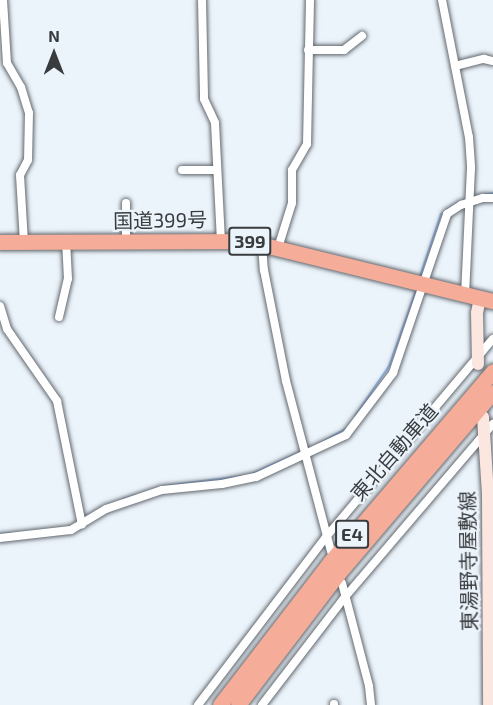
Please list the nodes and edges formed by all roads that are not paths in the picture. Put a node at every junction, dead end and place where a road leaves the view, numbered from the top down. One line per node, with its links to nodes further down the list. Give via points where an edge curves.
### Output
1 (3, 0): 17 (street, via 7,63 21,87 29,113 28,160 21,175)
2 (202, 0): 10 (street, via 204,99 215,123)
3 (310, 0): 6 (street)
4 (442, 0): 8 (street)
5 (362, 36): 6 (street, via 344,51)
6 (308, 50): 20 (street, via 307,144 292,170 292,203)
7 (493, 61): 8 (street, via 484,59)
8 (455, 66): 11 (street, via 469,137)
9 (182, 170): 10 (street)
10 (217, 170): 14 (street)
11 (470, 198): 12 (street); 21 (street, via 447,214); 22 (street)
12 (493, 198)
13 (126, 203): 15 (street)
14 (221, 240): 15 (highway, 国道399号 / 399); 19 (highway, 国道399号 / 399)
15 (126, 241): 18 (highway, 国道399号 / 399)
16 (0, 242): 17 (highway, 国道399号 / 399)
17 (24, 242): 18 (highway, 国道399号 / 399)
18 (66, 242): 24 (street, via 68,279)
19 (262, 244): 20 (highway, 国道399号 / 399); 31 (street, via 284,372)
20 (278, 248): 21 (highway, 国道399号 / 399)
21 (424, 284): 22 (highway, 国道399号 / 399); 31 (street, via 393,372 380,392 346,435)
22 (480, 297): 26 (main road)
23 (0, 306): 32 (street, via 7,329 57,401)
24 (59, 317)
25 (493, 339): 26 (street)
26 (478, 361): 33 (street)
27 (493, 371): 40 (highway, 東北自動車道 / E4, via 330,562)
28 (493, 392): 41 (highway, 東北自動車道 / E4, via 344,567)
29 (488, 421): 30 (main road, 東湯野寺屋敷線)
30 (484, 434): 37 (street); 38 (main road, 東湯野寺屋敷線)
31 (305, 453): 32 (street, via 240,482 162,490); 33 (street)
32 (81, 522): 34 (street, via 71,530)
33 (326, 537): 35 (street); 39 (street)
34 (0, 538)
35 (331, 551)
36 (342, 583): 37 (street)
37 (345, 597): 42 (street); 43 (street)
38 (491, 634): 44 (main road, 東湯野寺屋敷線)
39 (198, 705)
40 (220, 705)
41 (238, 705)
42 (262, 705)
43 (371, 705)
44 (489, 705)

